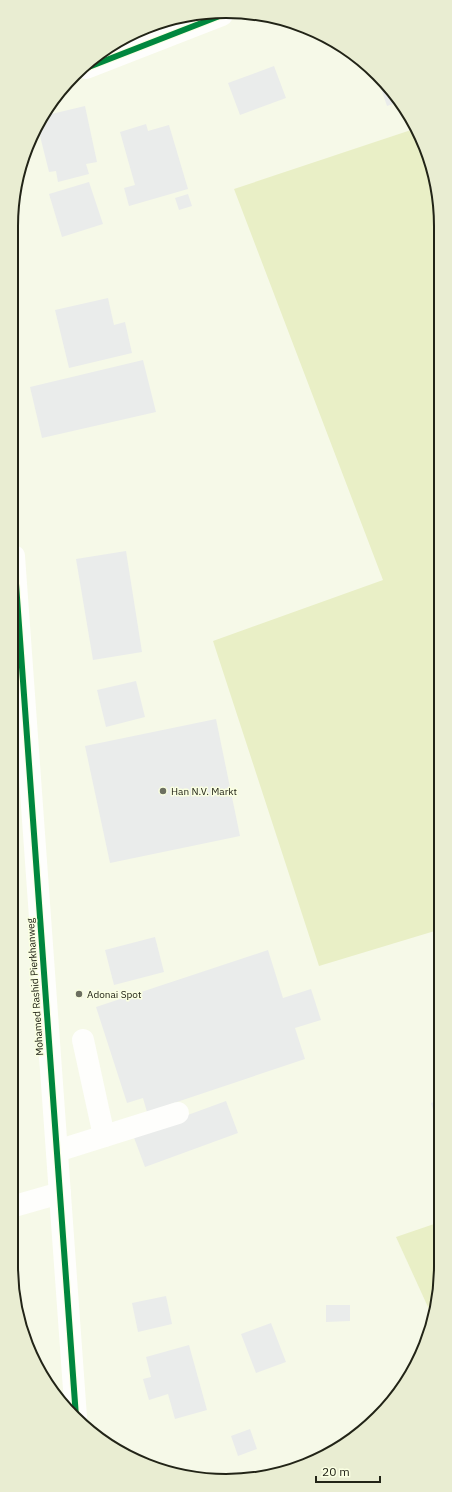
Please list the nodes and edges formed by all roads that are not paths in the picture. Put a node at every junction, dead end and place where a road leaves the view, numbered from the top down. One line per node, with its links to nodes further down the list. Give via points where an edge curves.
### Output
1 (214, 18): 2 (street)
2 (95, 64)
3 (18, 674): 4 (street, Mohamed Rashid Pierkhanweg)
4 (21, 763): 8 (street, Mohamed Rashid Pierkhanweg)
5 (83, 1040): 7 (street)
6 (178, 1113): 7 (street)
7 (104, 1136): 8 (street)
8 (57, 1151): 9 (street, Mohamed Rashid Pierkhanweg)
9 (60, 1193): 10 (street); 11 (street, Mohamed Rashid Pierkhanweg)
10 (18, 1205)
11 (75, 1409)

